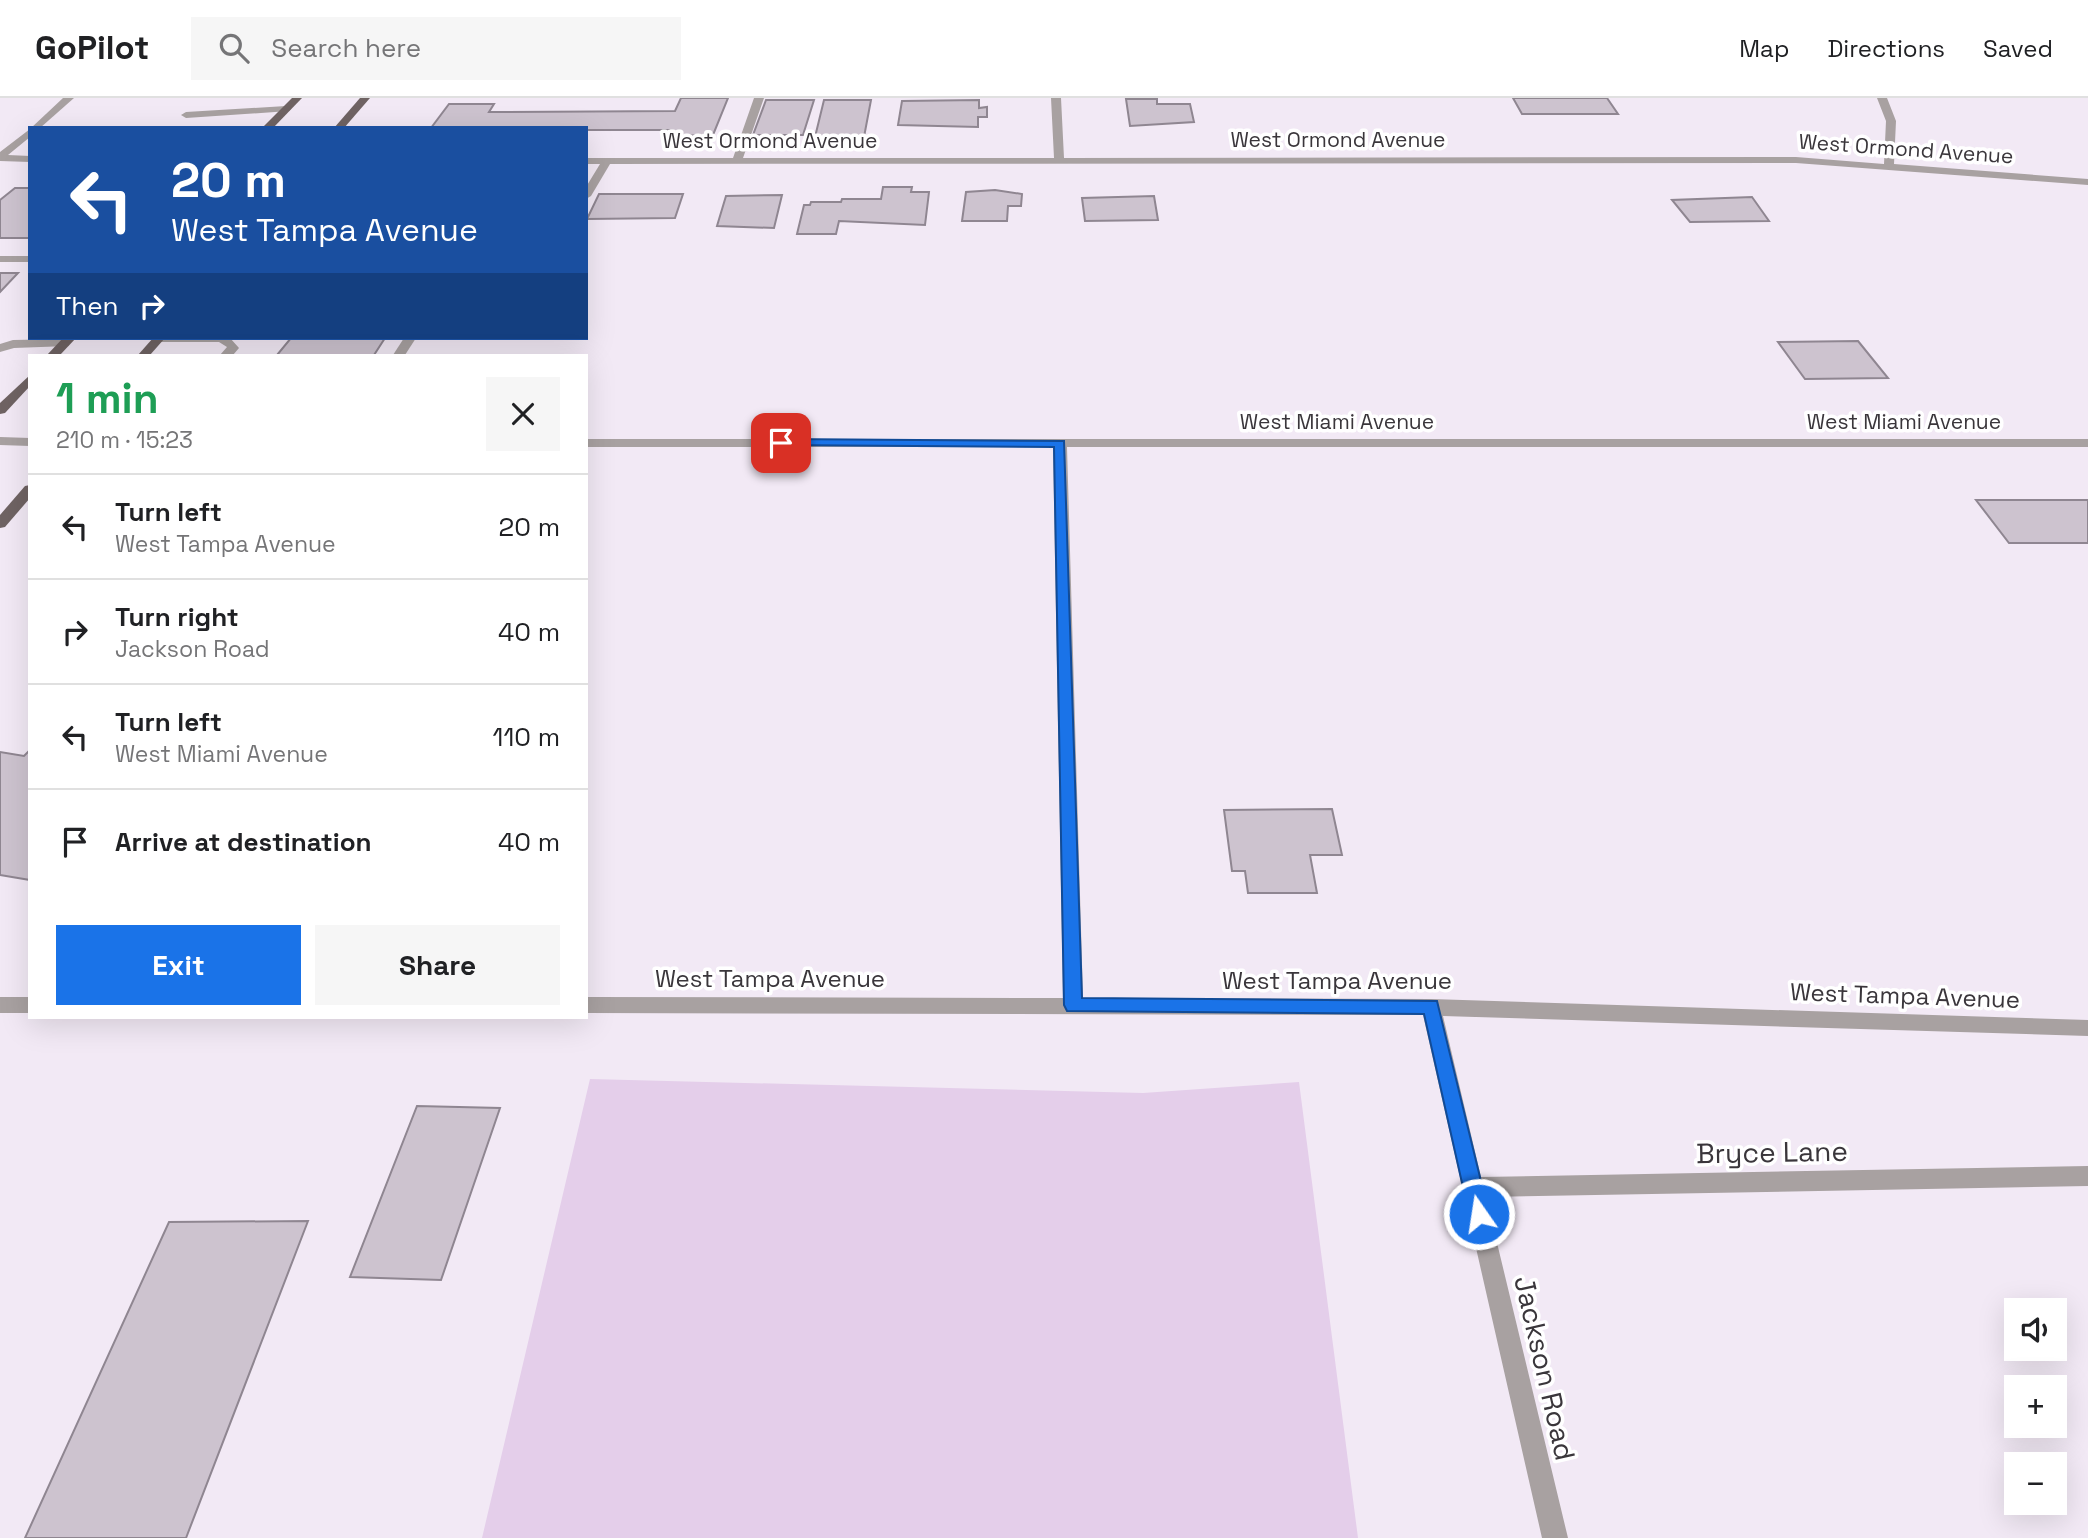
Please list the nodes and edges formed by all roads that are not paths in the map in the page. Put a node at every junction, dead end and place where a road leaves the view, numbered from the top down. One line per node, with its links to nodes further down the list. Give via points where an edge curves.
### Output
1 (69, 98): 9 (street)
2 (296, 98): 7 (main road)
3 (365, 98): 11 (main road)
4 (759, 98): 16 (street)
5 (1056, 98): 15 (street)
6 (1882, 98): 19 (street, via 1891,121)
7 (286, 109): 8 (street); 10 (main road)
8 (186, 115)
9 (36, 126)
10 (269, 126)
11 (341, 126)
12 (28, 134): 13 (street)
13 (0, 158): 14 (street)
14 (28, 159)
15 (1059, 159): 16 (street, West Ormond Avenue); 19 (street, West Ormond Avenue, via 1796,160)
16 (737, 160): 18 (street, West Ormond Avenue)
17 (588, 161): 18 (street, West Ormond Avenue)
18 (607, 161): 21 (street)
19 (1889, 166): 20 (street, West Ormond Avenue)
20 (2088, 182)
21 (588, 193)
22 (0, 259): 23 (street)
23 (28, 259)
24 (67, 340): 27 (street); 28 (main road)
25 (157, 340): 29 (main road)
26 (226, 340): 30 (street, via 233,348)
27 (0, 348)
28 (54, 354)
29 (146, 354)
30 (227, 354)
31 (28, 381): 32 (main road)
32 (0, 410)
33 (0, 442): 34 (street)
34 (28, 442)
35 (588, 443): 36 (street, West Miami Avenue)
36 (1060, 443): 37 (street, West Miami Avenue); 43 (street)
37 (2088, 443)
38 (28, 491): 39 (main road)
39 (0, 524)
40 (0, 1005): 41 (street)
41 (28, 1005)
42 (588, 1005): 43 (street, West Tampa Avenue)
43 (1073, 1005): 44 (street, West Tampa Avenue)
44 (1431, 1007): 45 (street, West Tampa Avenue); 47 (street, Jackson Road)
45 (2088, 1028)
46 (2080, 1176): 47 (street, Bryce Lane)
47 (1473, 1187): 48 (street, Jackson Road)
48 (1555, 1538)

